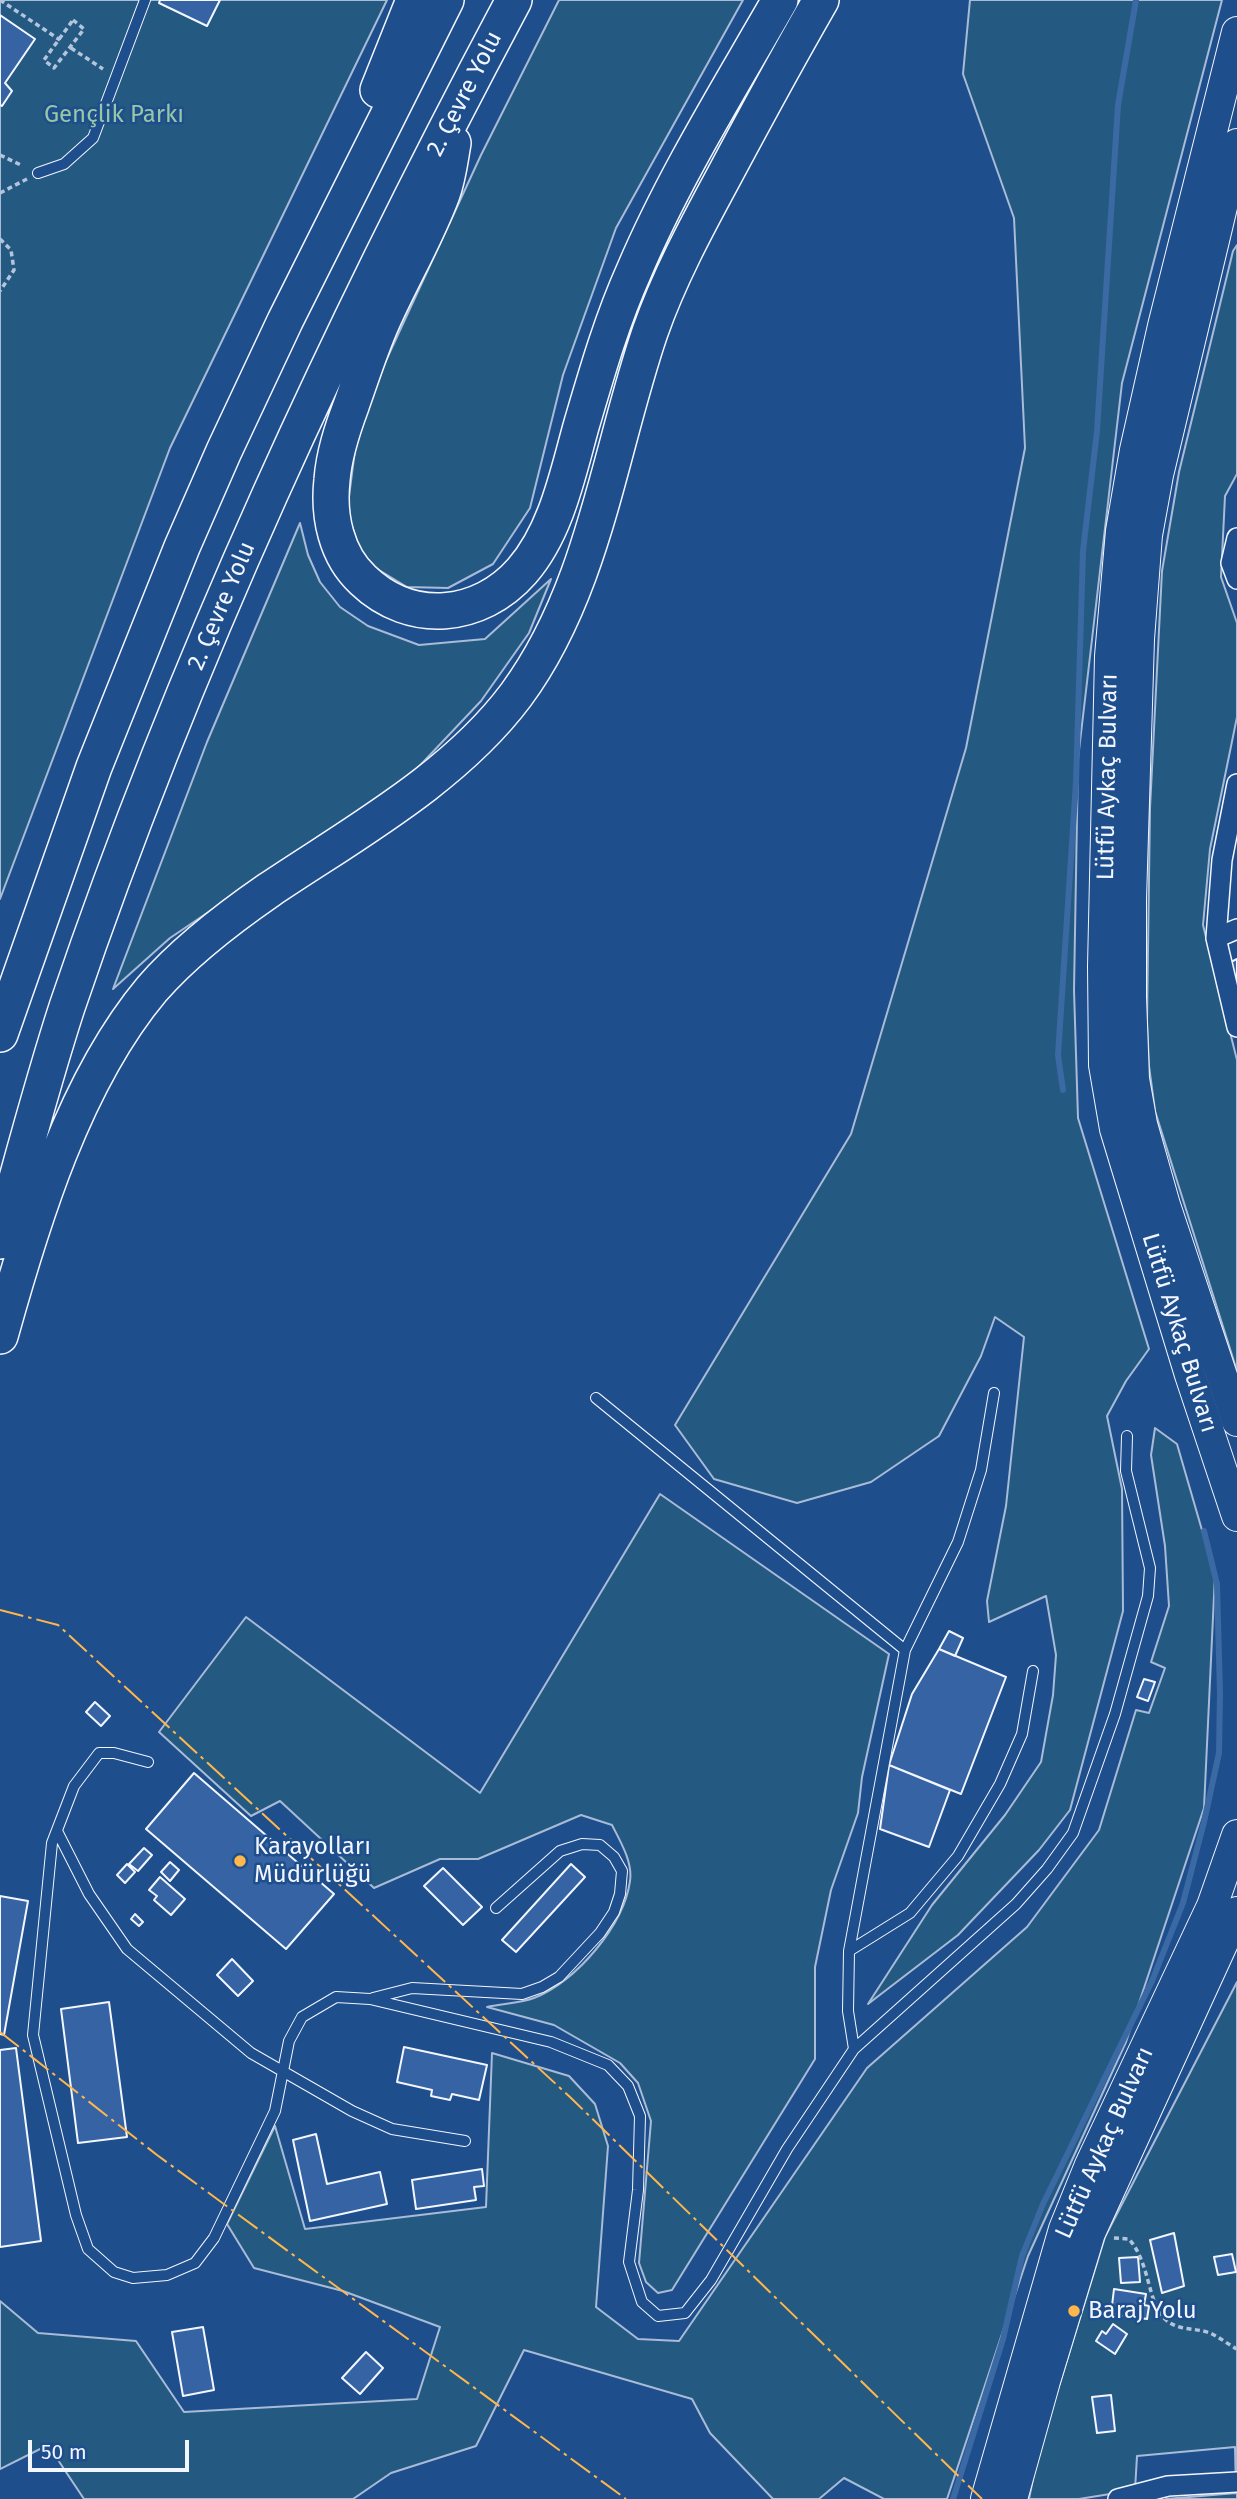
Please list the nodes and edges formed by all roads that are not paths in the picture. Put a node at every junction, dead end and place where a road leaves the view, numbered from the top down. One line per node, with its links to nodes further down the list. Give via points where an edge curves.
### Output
1 (145, 0): 10 (lane, via 93,138 64,164)
2 (414, 0): 11 (highway)
3 (446, 0): 11 (highway)
4 (514, 0): 8 (highway, 2. Çevre Yolu)
5 (780, 0): 8 (highway, via 633,272 600,361 547,535 523,570 495,596 463,610 441,611 399,604 362,579 335,535 332,479 341,435 382,323 443,192)
6 (821, 0): 23 (highway, via 671,278 586,550 546,648 516,695 421,788 265,893 184,956 150,991 83,1100 28,1236)
7 (1237, 32): 25 (main road, Lütfü Aykaç Bulvarı, via 1135,450 1117,567 1111,656 1104,1065 1115,1129)
8 (464, 93): 22 (highway, 2. Çevre Yolu, via 309,410 190,680 67,1008)
9 (1237, 144): 12 (main road, Lütfü Aykaç Bulvarı)
10 (38, 173)
11 (335, 220): 21 (highway, via 229,439 167,583 94,767)
12 (1225, 233): 24 (main road, Lütfü Aykaç Bulvarı, via 1158,475 1146,536 1131,899 1134,1079 1142,1124)
13 (1237, 538): 14 (street, via 1231,563)
14 (1237, 579)
15 (1237, 784): 17 (street)
16 (1237, 845): 17 (street)
17 (1222, 860): 19 (street)
18 (1237, 929): 19 (street)
19 (1216, 938): 20 (street)
20 (1237, 1027)
21 (0, 1034)
22 (0, 1241)
23 (0, 1336)
24 (1216, 1357): 25 (main road); 28 (main road, Lütfü Aykaç Bulvarı)
25 (1187, 1363): 30 (main road, Lütfü Aykaç Bulvarı)
26 (994, 1393): 31 (lane, via 981,1470 958,1542)
27 (596, 1398): 31 (lane)
28 (1237, 1420)
29 (1127, 1436): 40 (lane, via 1126,1471 1150,1568 1148,1595 1115,1714 1073,1833 1016,1904)
30 (1237, 1516)
31 (905, 1650): 38 (lane)
32 (1033, 1671): 38 (lane, via 1022,1734 1000,1784 958,1856 910,1913)
33 (148, 1762): 34 (lane, via 99,1753 74,1786)
34 (57, 1831): 41 (lane, via 89,1894 127,1949 251,2053); 41 (lane, via 52,1843 33,2035 88,2249 114,2272 133,2278 167,2275 195,2263 214,2238 275,2111)
35 (1237, 1835): 44 (main road, Lütfü Aykaç Bulvarı, via 1212,1906 1064,2229)
36 (496, 1908): 39 (lane, via 560,1851 582,1844 600,1845 622,1871 614,1912 600,1933 559,1977 542,1987 522,1994 412,1988)
37 (1237, 1912): 45 (main road, Lütfü Aykaç Bulvarı, via 1090,2233)
38 (849, 1951): 40 (lane, via 848,2011)
39 (370, 1999): 40 (lane, via 551,2042 608,2064 628,2086 640,2116 638,2190 629,2262 642,2302 658,2316 685,2313 711,2280 787,2149); 41 (lane, via 336,1997 302,2017 289,2041)
40 (854, 2049)
41 (283, 2073): 42 (lane, via 392,2129)
42 (465, 2141)
43 (1237, 2482): 46 (street, via 1168,2486)
44 (986, 2499)
45 (1013, 2499)
46 (1118, 2499)

